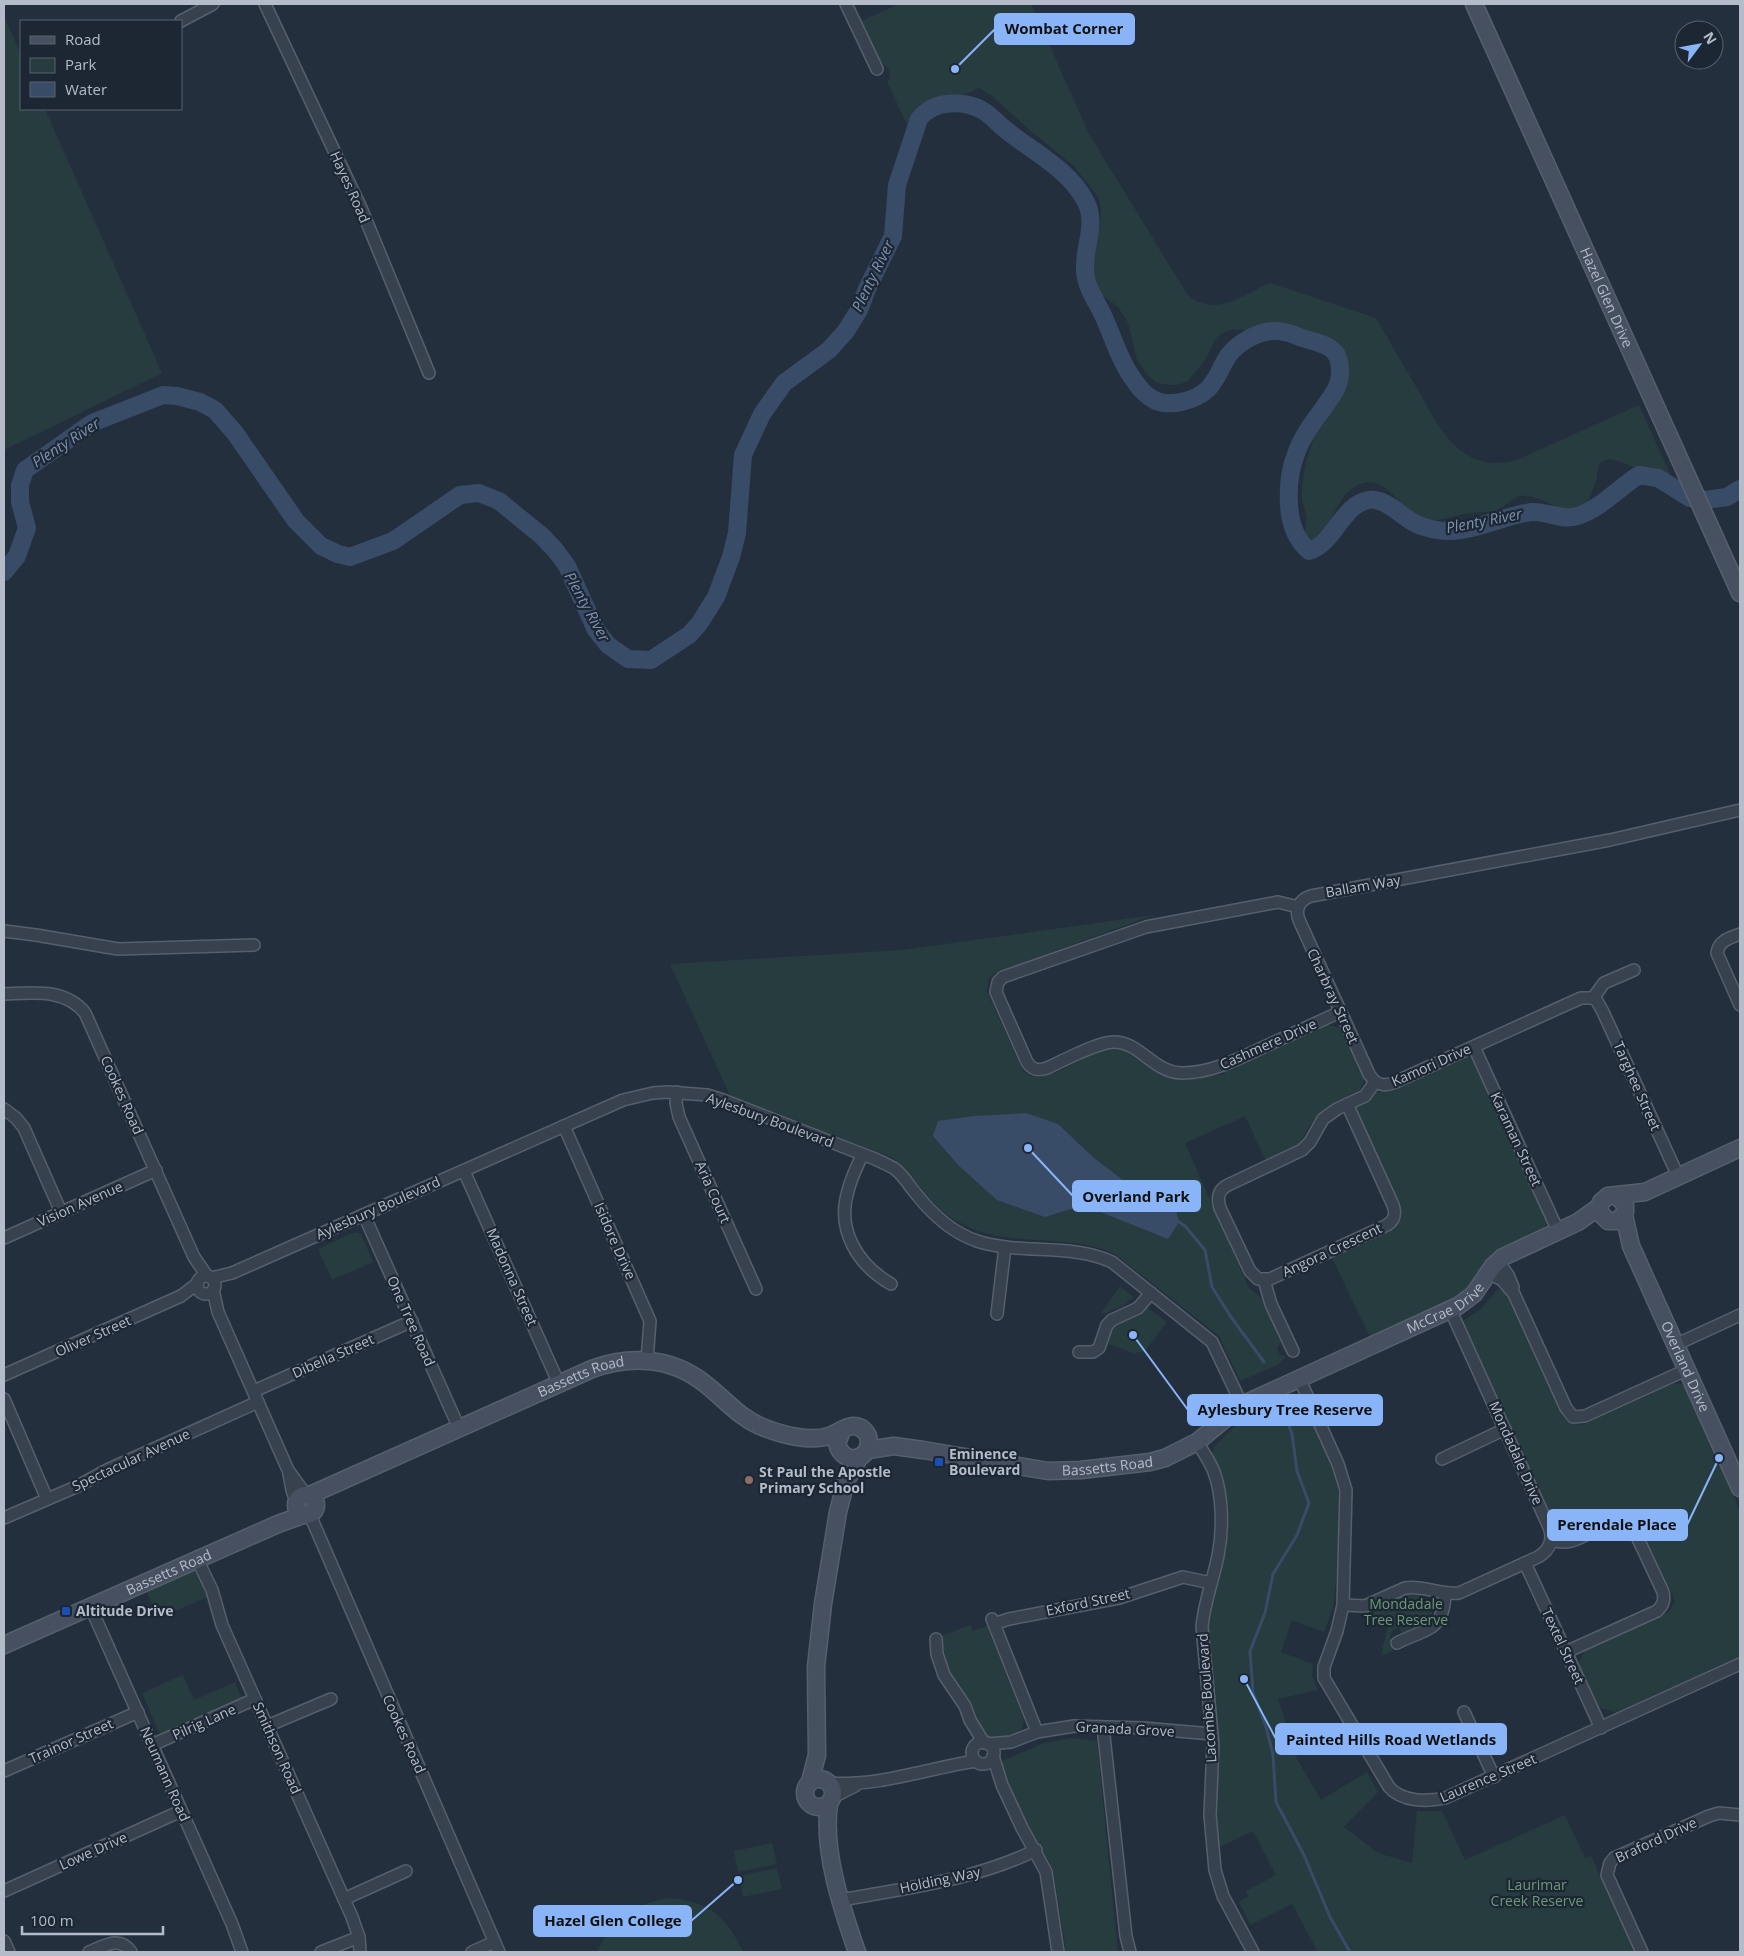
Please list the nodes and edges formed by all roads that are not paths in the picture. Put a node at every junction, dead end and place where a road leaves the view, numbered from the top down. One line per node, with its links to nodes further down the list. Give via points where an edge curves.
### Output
1 (213, 4): 5 (street)
2 (265, 4): 7 (street, Hayes Road, via 360,208)
3 (846, 4): 6 (street)
4 (1474, 4): 8 (street, Hazel Glen Drive)
5 (182, 20)
6 (877, 69)
7 (429, 373)
8 (1740, 593)
9 (1740, 810): 10 (street, Ballam Way, via 1610,840 1311,896 1303,899)
10 (1298, 907): 18 (street, Charbray Street, via 1299,920); 18 (street, Cashmere Drive, via 1278,902 1146,927 1008,976 998,982 997,997 1027,1062 1038,1070 1113,1042 1133,1048 1158,1067 1173,1072 1213,1069)
11 (4, 932): 13 (street, via 118,949)
12 (1740, 934): 17 (street, via 1718,947)
13 (254, 945)
14 (1634, 970): 16 (street, via 1604,983)
15 (4, 994): 27 (street, Cookes Road, via 54,994 79,1006 90,1021)
16 (1592, 998): 19 (street, Kamori Drive, via 1581,998); 29 (street, Targhee Street, via 1603,1012)
17 (1740, 1005)
18 (1340, 1012): 20 (street, Charbray Street)
19 (1474, 1047): 20 (street, Kamori Drive, via 1393,1083 1383,1085); 36 (street, Karaman Street)
20 (1375, 1082): 22 (street, Kamori Drive, via 1365,1096)
21 (677, 1092): 24 (street, Aylesbury Boulevard, via 653,1093 623,1100); 26 (street, Aylesbury Boulevard, via 724,1100); 44 (street, Aria Court, via 679,1117)
22 (1347, 1104): 41 (street, Kamori Drive, via 1323,1118 1302,1150 1228,1185 1218,1194 1220,1208 1250,1271); 41 (street, Angora Crescent, via 1394,1205 1394,1220)
23 (4, 1109): 32 (street, via 24,1128)
24 (564, 1126): 28 (street, Aylesbury Boulevard); 53 (street, Isidore Drive, via 650,1320)
25 (1740, 1148): 29 (street)
26 (862, 1155): 38 (street, Aylesbury Boulevard, via 895,1170 926,1206 949,1226 976,1241); 42 (street, via 846,1199 847,1230 865,1265)
27 (156, 1170): 32 (street, Vision Avenue); 43 (street, Cookes Road)
28 (464, 1171): 33 (street, Aylesbury Boulevard); 57 (street, Madonna Street)
29 (1678, 1176): 30 (street)
30 (1645, 1192): 31 (street); 34 (street)
31 (1617, 1196): 34 (street, via 1625,1205); 35 (street, via 1608,1196 1601,1202)
32 (61, 1212): 37 (street, Vision Avenue)
33 (364, 1214): 43 (street, Aylesbury Boulevard); 49 (street, One Tree Road)
34 (1624, 1214): 35 (street, via 1617,1221); 39 (street, Overland Drive)
35 (1604, 1216): 36 (street, McCrae Drive); 39 (street, Overland Drive)
36 (1558, 1231): 40 (street, McCrae Drive, via 1513,1252)
37 (4, 1238)
38 (1005, 1246): 45 (street, Aylesbury Boulevard, via 1102,1258 1112,1262); 47 (street)
39 (1631, 1246): 50 (street, Overland Drive)
40 (1494, 1267): 46 (street, McCrae Drive, via 1474,1294); 54 (street, via 1512,1282 1514,1294 1566,1408 1573,1416 1585,1416)
41 (1264, 1280): 51 (street, via 1271,1304)
42 (891, 1284)
43 (206, 1285): 55 (street, Oliver Street); 58 (street, Cookes Road)
44 (756, 1290)
45 (1151, 1293): 52 (street, via 1138,1308 1107,1325 1099,1348 1093,1352); 60 (street, Aylesbury Boulevard, via 1212,1342)
46 (1450, 1309): 56 (street, McCrae Drive); 62 (street, Mondadale Drive)
47 (997, 1314)
48 (1740, 1315): 50 (street)
49 (412, 1321): 58 (street, Dibella Street); 61 (street, One Tree Road)
50 (1675, 1345): 54 (street, Overland Drive)
51 (1293, 1351)
52 (1079, 1352)
53 (647, 1360): 57 (street, Bassetts Road, via 604,1365); 64 (street, Bassetts Road, via 671,1365 694,1376 739,1414 764,1428)
54 (1686, 1370): 68 (street, Overland Drive)
55 (4, 1375)
56 (1299, 1378): 60 (street, Bassetts Road); 78 (street, Laurence Street, via 1338,1464 1346,1490)
57 (559, 1384): 61 (street, Bassetts Road)
58 (256, 1397): 70 (street, Spectacular Avenue); 71 (street, Cookes Road, via 288,1470 292,1490)
59 (4, 1399): 70 (street)
60 (1242, 1406): 65 (street, Bassetts Road)
61 (459, 1428): 71 (street, Bassetts Road, via 338,1483)
62 (1505, 1430): 67 (street); 73 (street, Mondadale Drive)
63 (842, 1431): 64 (street, Bassetts Road); 66 (street, via 838,1439); 66 (street, Bassetts Road, via 850,1426 863,1429)
64 (821, 1439): 66 (street, Bassetts Road)
65 (1197, 1442): 66 (street, Bassetts Road, via 1173,1455 1150,1462 1048,1471 894,1446); 76 (street, Lacombe Boulevard, via 1214,1472 1221,1518 1220,1544)
66 (855, 1449): 98 (street, via 838,1512 817,1644 817,1756)
67 (1442, 1458)
68 (1736, 1466): 69 (street, Overland Drive)
69 (1740, 1488)
70 (47, 1499): 72 (street, Spectacular Avenue)
71 (305, 1504): 74 (street, Bassetts Road, via 278,1524); 108 (street, Cookes Road)
72 (4, 1518)
73 (1552, 1540): 75 (street, via 1545,1553); 83 (street, via 1574,1541 1616,1521 1627,1521 1664,1599 1657,1611)
74 (197, 1559): 79 (street, Bassetts Road); 85 (street, Smithson Road)
75 (1525, 1563): 77 (street, via 1465,1591); 83 (street, Textel Street)
76 (1211, 1582): 92 (street, Exford Street, via 1183,1577 1119,1598 993,1622); 93 (street, Lacombe Boulevard, via 1202,1627)
77 (1445, 1593): 78 (street, via 1412,1586 1365,1606); 81 (street, via 1439,1622)
78 (1343, 1605): 97 (street, Laurence Street, via 1324,1667 1324,1678 1394,1793 1404,1798 1438,1800)
79 (90, 1606): 82 (street, Bassetts Road); 87 (street, Neumann Road)
80 (936, 1639): 95 (street, via 944,1675 965,1706)
81 (1397, 1643)
82 (4, 1645)
83 (1566, 1652): 91 (street, Textel Street)
84 (1740, 1664): 91 (street, Laurence Street)
85 (255, 1699): 89 (street, Smithson Road); 94 (street, Pilrig Lane)
86 (331, 1699): 89 (street)
87 (138, 1712): 94 (street, Neumann Road); 96 (street, Trainor Street)
88 (1464, 1712): 97 (street)
89 (267, 1726): 104 (street, Smithson Road)
90 (1103, 1727): 92 (street, Granada Grove, via 1074,1726); 93 (street, Granada Grove); 118 (street)
91 (1600, 1728): 97 (street, Laurence Street)
92 (1037, 1732): 95 (street, Granada Grove)
93 (1212, 1734): 119 (street, Lacombe Boulevard, via 1214,1758 1210,1815 1215,1870 1223,1896)
94 (152, 1745): 99 (street, Neumann Road)
95 (983, 1753): 98 (street, Granada Grove, via 953,1764); 101 (street)
96 (4, 1771)
97 (1494, 1777)
98 (823, 1792): 105 (street, via 826,1834)
99 (182, 1811): 103 (street, Lowe Drive); 109 (street, Neumann Road)
100 (1740, 1815): 120 (street, Braford Drive, via 1719,1813 1709,1816 1610,1863 1607,1875)
101 (1036, 1850): 105 (street, Holding Way, via 978,1873); 117 (street, via 1049,1882)
102 (406, 1871): 104 (street)
103 (4, 1890)
104 (344, 1899): 106 (street, Smithson Road)
105 (841, 1900): 116 (street)
106 (359, 1937): 113 (street); 114 (street, Smithson Road)
107 (4, 1941): 110 (street)
108 (497, 1947): 115 (street)
109 (240, 1949)
110 (9, 1952)
111 (90, 1952): 112 (street, via 115,1942 124,1944)
112 (131, 1952)
113 (321, 1952)
114 (360, 1952)
115 (472, 1952)
116 (857, 1952)
117 (1058, 1952)
118 (1130, 1952)
119 (1253, 1952)
120 (1642, 1952)

